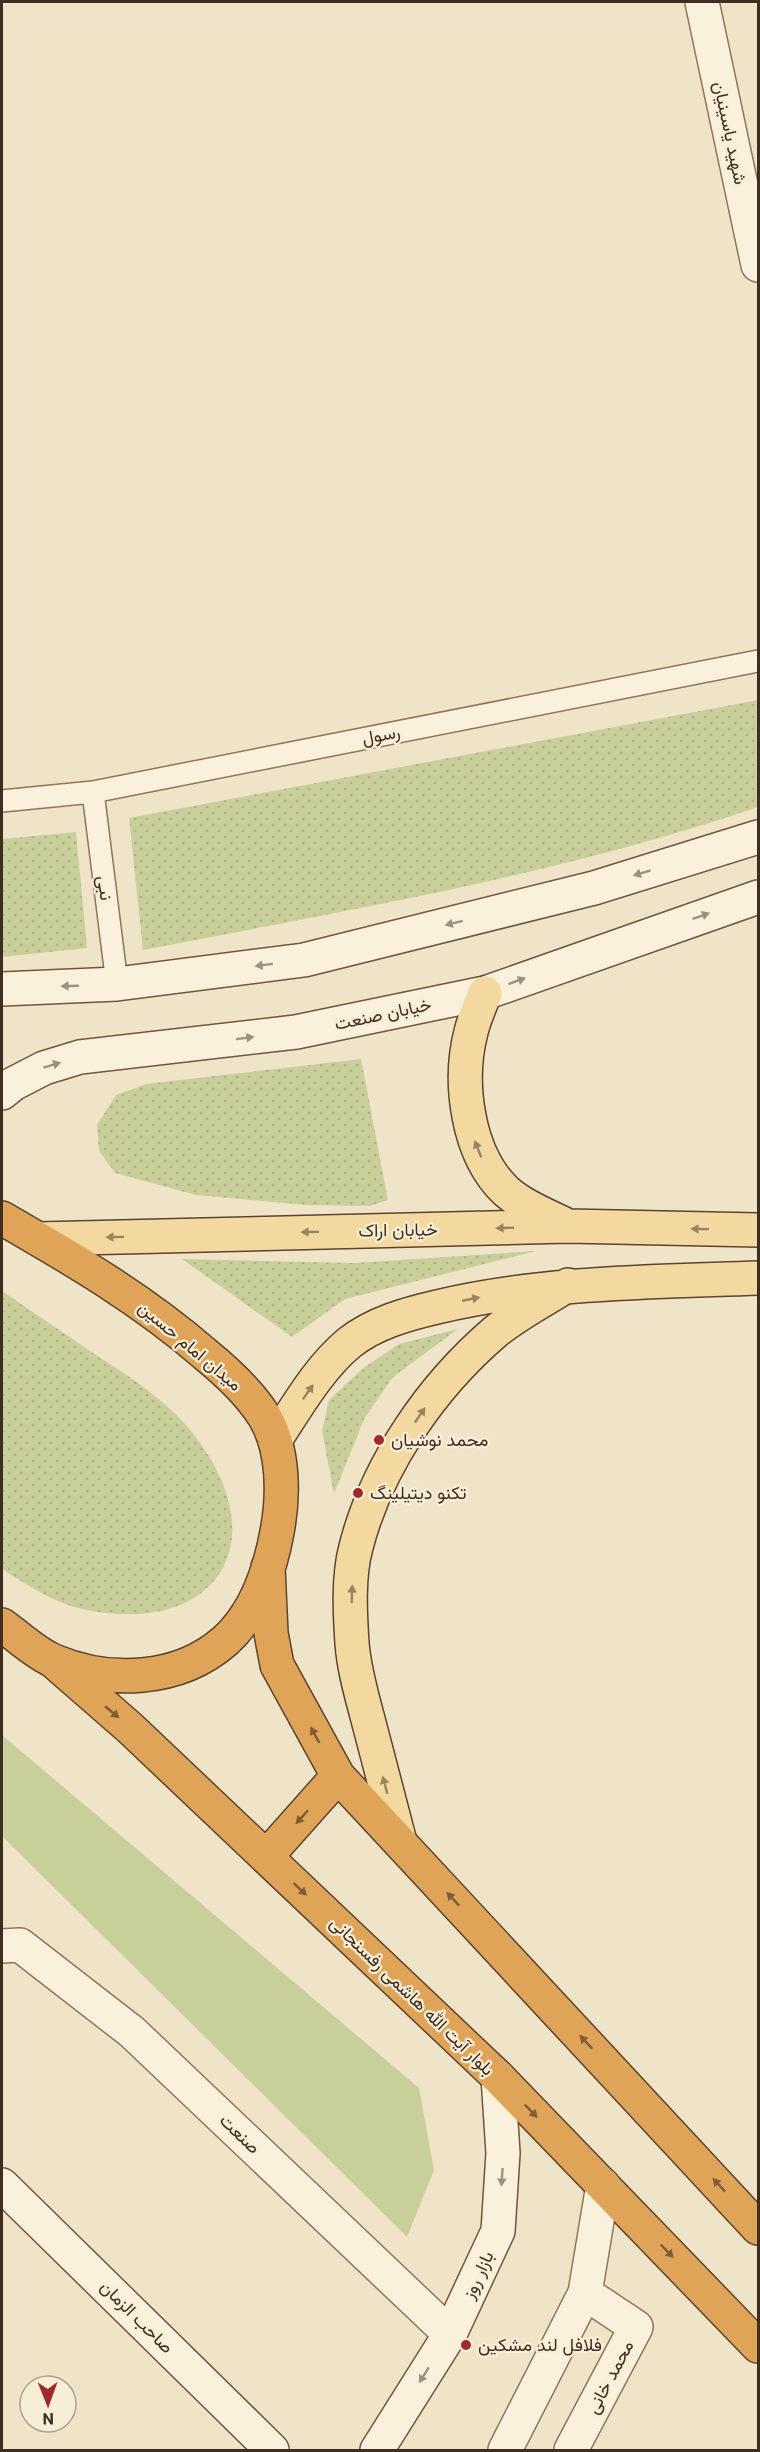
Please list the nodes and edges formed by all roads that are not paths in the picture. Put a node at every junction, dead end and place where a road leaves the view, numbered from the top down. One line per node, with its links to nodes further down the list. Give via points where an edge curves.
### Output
1 (702, 2): 2 (street, شهید یاسینیان)
2 (759, 265)
3 (759, 661): 4 (lane, رسول)
4 (93, 792): 5 (lane, رسول); 8 (lane, نبی)
5 (2, 801)
6 (759, 837): 8 (street, one-way to 8, via 594,888 304,960)
7 (759, 897): 10 (street, خیابان صنعت, one-way to 7)
8 (117, 984): 9 (street, one-way to 9)
9 (2, 989)
10 (485, 993): 11 (street, خیابان صنعت, one-way to 10, via 44,1068 80,1057 296,1032); 13 (main road, one-way to 10, via 506,1190 481,1157 473,1136 466,1081 470,1033)
11 (2, 1093)
12 (2, 1218): 15 (highway, میدان امام حسین)
13 (568, 1226): 14 (main road, خیابان اراک, one-way to 13); 15 (main road, خیابان اراک, one-way to 15)
14 (759, 1230)
15 (38, 1239): 18 (highway, میدان امام حسین, via 119,1287 181,1333 254,1401)
16 (759, 1278): 17 (main road)
17 (568, 1285): 18 (main road, one-way to 17, via 331,1362 351,1342 397,1317 472,1298); 23 (main road, one-way to 17, via 352,1645 355,1549 370,1505 395,1454 427,1404 460,1364 498,1330)
18 (274, 1440): 19 (highway, میدان امام حسین, via 280,1476 280,1519)
19 (268, 1567): 21 (highway, میدان امام حسین, via 251,1608 239,1624 225,1640 193,1660 146,1676 123,1677 98,1675); 22 (highway, one-way to 19, via 277,1665 271,1633)
20 (2, 1624): 21 (highway, میدان امام حسین)
21 (52, 1660): 24 (highway, بلوار آیت الله هاشمی رفسنجانی, one-way to 24)
22 (338, 1776): 23 (highway); 24 (highway, one-way to 24)
23 (400, 1842): 29 (highway, one-way to 23)
24 (266, 1857): 26 (highway, بلوار آیت الله هاشمی رفسنجانی, one-way to 26)
25 (8, 1939): 31 (street, صنعت, via 132,2031)
26 (498, 2077): 27 (highway, بلوار آیت الله هاشمی رفسنجانی, one-way to 27); 31 (street, بازار روز, one-way to 31, via 503,2154 498,2231)
27 (603, 2186): 30 (street); 32 (highway, بلوار آیت الله هاشمی رفسنجانی, one-way to 32)
28 (3, 2188): 33 (street, صاحب الزمان)
29 (759, 2228)
30 (585, 2293): 35 (street); 36 (street, محمد خانی, via 636,2327)
31 (450, 2334): 34 (street, بازار روز, one-way to 34)
32 (759, 2346)
33 (272, 2451)
34 (377, 2451)
35 (505, 2451)
36 (571, 2451)

